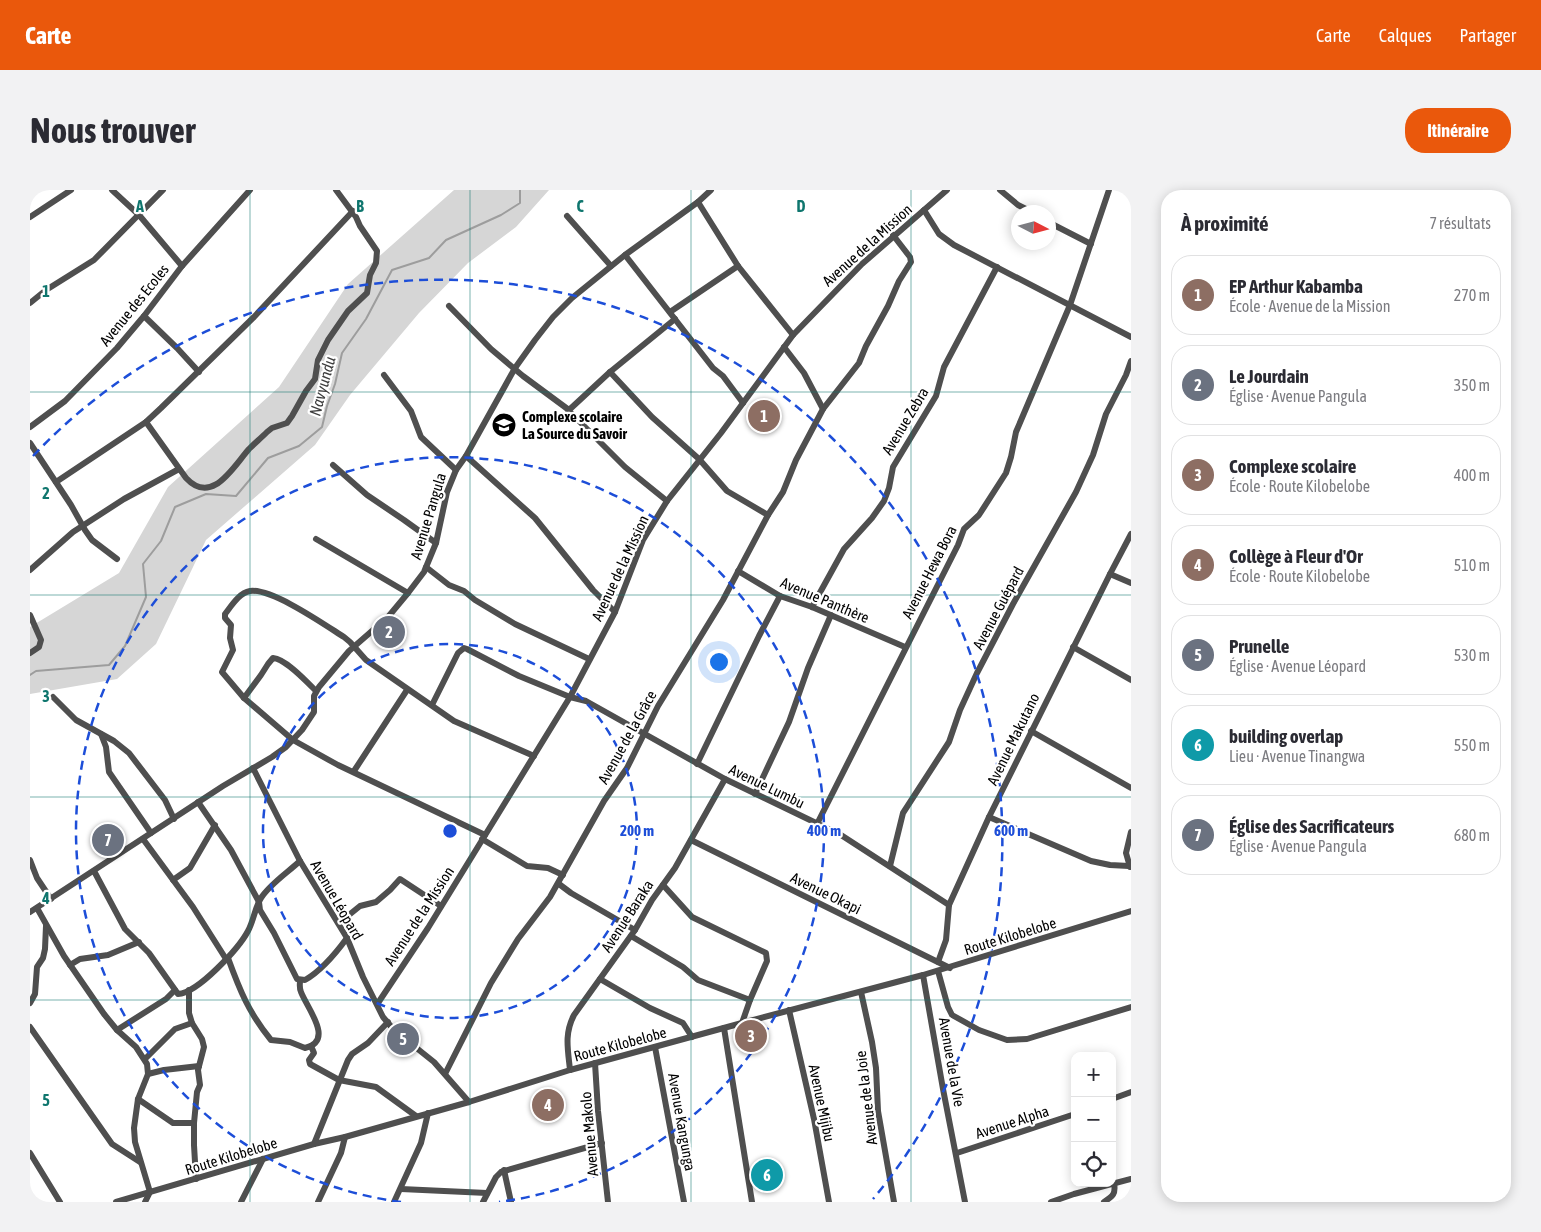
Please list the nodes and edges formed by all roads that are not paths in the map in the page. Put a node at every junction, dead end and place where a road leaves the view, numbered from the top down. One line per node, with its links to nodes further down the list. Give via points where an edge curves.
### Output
1 (71, 190): 16 (street)
2 (112, 190): 14 (street)
3 (163, 190): 14 (street)
4 (250, 190): 21 (street, Avenue des Ecoles)
5 (336, 190): 13 (street)
6 (711, 190): 10 (street, Avenue Pangula)
7 (947, 190): 12 (street, Avenue de la Mission)
8 (1000, 190): 11 (street)
9 (1109, 190): 19 (street, Avenue Hewa Bora)
10 (698, 202): 20 (street, Avenue Pangula); 23 (street)
11 (1018, 205)
12 (924, 210): 18 (street, Avenue de la Mission); 24 (street, via 943,238)
13 (352, 211): 36 (street); 48 (street, via 376,251 369,288 328,340 318,360 315,379 292,416 287,423 272,428 216,485 193,486)
14 (139, 216): 21 (street); 25 (street, via 94,260)
15 (567, 216): 22 (street)
16 (30, 217)
17 (1056, 226): 19 (street)
18 (893, 235): 31 (street, Avenue de la Mission); 40 (street, Avenue de la Grâce, via 910,256 910,264 859,363)
19 (1091, 244): 26 (street, Avenue Hewa Bora)
20 (625, 255): 22 (street, Avenue Pangula); 28 (street)
21 (182, 266): 29 (street, Avenue des Ecoles)
22 (611, 266): 35 (street, Avenue Pangula, via 553,317)
23 (738, 266): 28 (street); 31 (street)
24 (997, 267): 26 (street); 65 (street, Avenue Zebra, via 944,367 936,396 893,467 884,501 844,549)
25 (30, 303)
26 (1070, 305): 32 (street); 70 (street, Avenue Hewa Bora, via 1016,432 1006,473 979,515 961,534)
27 (449, 306): 35 (street, via 491,349)
28 (670, 312): 30 (street)
29 (144, 316): 36 (street); 43 (street, Avenue des Ecoles, via 79,387)
30 (675, 319): 37 (street); 39 (street)
31 (793, 335): 33 (street, Avenue de la Mission)
32 (1131, 337)
33 (784, 347): 39 (street, Avenue de la Mission); 40 (street, via 804,373)
34 (1131, 361): 104 (street, Avenue Guépard, via 1106,414 1094,455 1076,492 977,673 949,742 903,813)
35 (515, 368): 41 (street); 45 (street, Avenue Pangula)
36 (199, 372): 42 (street)
37 (610, 372): 41 (street); 46 (street, via 652,418)
38 (384, 375): 49 (street, via 411,411 421,437)
39 (743, 403): 46 (street, Avenue de la Mission)
40 (824, 409): 52 (street, Avenue de la Grâce, via 796,460 783,492)
41 (568, 410): 51 (street, via 625,467)
42 (146, 422): 48 (street); 50 (street)
43 (30, 427)
44 (30, 443): 50 (street)
45 (466, 456): 49 (street, Avenue Pangula); 66 (street, via 535,518 584,580)
46 (699, 459): 51 (street, Avenue de la Mission); 52 (street, via 727,491)
47 (332, 465): 56 (street, via 367,495)
48 (179, 468): 53 (street)
49 (456, 470): 56 (street, Avenue Pangula)
50 (56, 482): 53 (street)
51 (667, 500): 66 (street, Avenue de la Mission, via 643,540)
52 (768, 515): 60 (street, Avenue de la Grâce)
53 (83, 525): 57 (street, via 92,540); 59 (street)
54 (1131, 534): 61 (street, Avenue Makutano)
55 (316, 539): 63 (street)
56 (436, 543): 58 (street, Avenue Pangula)
57 (117, 559)
58 (426, 567): 63 (street, Avenue Pangula); 73 (street, via 449,585 515,624)
59 (30, 570)
60 (738, 571): 64 (street, Avenue Panthère); 83 (street, Avenue de la Grâce)
61 (1110, 574): 62 (street); 71 (street, Avenue Makutano)
62 (1131, 583)
63 (408, 594): 69 (street, Avenue Pangula)
64 (780, 596): 65 (street, Avenue Panthère); 86 (street)
65 (812, 607): 68 (street, Avenue Panthère)
66 (615, 612): 73 (street, Avenue de la Mission)
67 (30, 615): 72 (street, via 42,640 39,648)
68 (831, 615): 70 (street, Avenue Panthère); 91 (street, via 789,722)
69 (354, 646): 75 (street, via 366,660); 76 (street, Avenue Pangula); 79 (street, via 275,597 261,592 243,594 225,614 231,625 233,649 222,672)
70 (905, 647): 95 (street, Avenue Hewa Bora)
71 (1073, 647): 74 (street); 81 (street, Avenue Makutano)
72 (30, 653)
73 (589, 659): 78 (street, Avenue de la Mission)
74 (1131, 680)
75 (407, 690): 80 (street); 88 (street)
76 (316, 691): 79 (street, via 279,659 273,658); 84 (street, via 312,715)
77 (54, 697): 82 (street, via 76,720)
78 (570, 697): 80 (street, Avenue Lumbu, via 464,648 458,653); 83 (street, Avenue Lumbu, via 586,701); 85 (street, Avenue de la Mission)
79 (244, 698): 84 (street)
80 (432, 705): 85 (street, via 457,723)
81 (1030, 731): 90 (street); 93 (street, Avenue Makutano)
82 (100, 733): 94 (street, via 129,753 165,800); 98 (street, via 106,747 109,772)
83 (644, 734): 86 (street, Avenue Lumbu); 107 (street, Avenue de la Grâce)
84 (293, 740): 87 (street); 88 (street)
85 (534, 756): 99 (street, Avenue de la Mission)
86 (698, 764): 89 (street, Avenue Lumbu)
87 (253, 768): 92 (street); 103 (street, Avenue Léopard)
88 (354, 771): 99 (street)
89 (725, 779): 91 (street, Avenue Lumbu); 101 (street, Avenue Baraka)
90 (1131, 788)
91 (755, 794): 95 (street, Avenue Lumbu)
92 (198, 802): 94 (street); 96 (street)
93 (989, 817): 105 (street, via 1091,861); 113 (street, Avenue Makutano)
94 (174, 819): 98 (street)
95 (817, 824): 104 (street, Avenue Lumbu)
96 (215, 825): 108 (street, via 190,868); 112 (street)
97 (1131, 832): 105 (street, via 1126,847)
98 (151, 833): 100 (street)
99 (483, 837): 107 (street, via 527,866 548,868); 114 (street, Avenue de la Mission)
100 (143, 838): 106 (street); 108 (street)
101 (691, 840): 110 (street, Avenue Baraka); 124 (street, Avenue Okapi)
102 (30, 860): 111 (street)
103 (300, 861): 112 (street, via 268,889); 118 (street, Avenue Léopard)
104 (890, 866): 113 (street, Avenue Lumbu)
105 (1130, 867)
106 (94, 870): 111 (street); 122 (street, via 126,929)
107 (563, 874): 109 (street, Avenue de la Grâce)
108 (173, 880): 123 (street)
109 (558, 884): 120 (street); 153 (street, Avenue de la Grâce, via 491,982)
110 (663, 885): 120 (street, Avenue Baraka); 134 (street, via 692,917 766,953 767,961)
111 (51, 899): 115 (street)
112 (259, 902): 123 (street, via 248,931); 130 (street, via 260,910)
113 (949, 905): 124 (street, Avenue Makutano, via 946,940)
114 (441, 906): 118 (street, via 400,878 376,902 360,906); 136 (street, Avenue de la Mission)
115 (37, 908): 117 (street); 119 (street)
116 (1131, 911): 126 (street, Route Kilobelobe)
117 (30, 912)
118 (339, 923): 121 (street, Avenue Léopard)
119 (46, 924): 125 (street); 135 (street, via 45,949 37,967 35,994)
120 (633, 933): 129 (street, Avenue Baraka); 134 (street, via 698,980)
121 (347, 938): 130 (street, via 312,975); 136 (street, Avenue Léopard)
122 (139, 942): 125 (street, via 108,955 80,959); 131 (street)
123 (227, 959): 132 (street); 146 (street, via 243,997 271,1040 290,1042 304,1048)
124 (938, 962): 126 (street, Avenue Okapi)
125 (70, 965): 144 (street)
126 (950, 968): 127 (street, Route Kilobelobe)
127 (938, 971): 128 (street, Route Kilobelobe); 137 (street, via 952,1015 978,1030 1007,1040 1027,1039)
128 (923, 975): 133 (street, Route Kilobelobe); 167 (street, Avenue de la Vie)
129 (600, 979): 145 (street, via 683,1023); 151 (street, Avenue Baraka, via 568,1029)
130 (300, 980): 146 (street, via 301,992 319,1031 318,1040)
131 (175, 990): 132 (street, via 178,994); 144 (street)
132 (189, 990): 140 (street, via 188,1008)
133 (861, 992): 138 (street, Route Kilobelobe); 191 (street, Avenue de la Joie, via 872,1042 878,1111)
134 (750, 1000): 141 (street)
135 (30, 1004)
136 (378, 1004): 139 (street, Avenue Léopard)
137 (1131, 1007)
138 (789, 1010): 141 (street, Route Kilobelobe); 190 (street, Avenue Mijibu, via 814,1119)
139 (388, 1022): 153 (street, Avenue Léopard); 154 (street, via 352,1054)
140 (192, 1023): 148 (street, via 175,1029); 150 (street, via 204,1043)
141 (742, 1023): 143 (street, Route Kilobelobe)
142 (30, 1027): 169 (street, via 112,1144)
143 (724, 1028): 145 (street, Route Kilobelobe); 189 (street)
144 (117, 1030): 148 (street)
145 (692, 1037): 147 (street, Route Kilobelobe)
146 (311, 1046): 154 (street, via 314,1053 309,1063)
147 (655, 1047): 149 (street, Route Kilobelobe); 188 (street, Avenue Kangunga)
148 (145, 1059): 152 (street)
149 (596, 1063): 151 (street, Route Kilobelobe); 165 (street, Avenue Makolo)
150 (199, 1066): 152 (street); 162 (street, via 200,1085)
151 (570, 1070): 158 (street, Route Kilobelobe)
152 (148, 1074): 157 (street)
153 (445, 1074): 158 (street, Avenue Léopard)
154 (339, 1080): 161 (street, via 376,1087); 164 (street)
155 (1131, 1092): 156 (street)
156 (1116, 1098)
157 (138, 1099): 162 (street, via 174,1123); 169 (street, via 134,1128)
158 (468, 1102): 159 (street, Route Kilobelobe)
159 (428, 1113): 161 (street, Route Kilobelobe); 176 (street, via 421,1143)
160 (1071, 1115): 167 (street, Avenue Alpha)
161 (416, 1116): 163 (street, Route Kilobelobe)
162 (194, 1123): 171 (street)
163 (346, 1136): 164 (street, Route Kilobelobe); 183 (street)
164 (314, 1144): 168 (street, Route Kilobelobe)
165 (602, 1144): 170 (street); 187 (street, Avenue Makolo)
166 (30, 1153): 179 (street)
167 (956, 1153): 192 (street, Avenue de la Vie)
168 (263, 1159): 171 (street, Route Kilobelobe); 182 (street)
169 (140, 1162): 177 (street)
170 (504, 1170): 178 (street); 186 (street)
171 (196, 1179): 177 (street, Route Kilobelobe)
172 (1131, 1179): 173 (street)
173 (1116, 1183)
174 (1102, 1187): 193 (street)
175 (1114, 1187): 194 (street, via 1114,1195)
176 (401, 1189): 178 (street); 184 (street)
177 (150, 1192): 180 (street, Route Kilobelobe); 181 (street)
178 (487, 1193): 185 (street)
179 (60, 1202)
180 (116, 1202)
181 (145, 1202)
182 (241, 1202)
183 (318, 1202)
184 (394, 1202)
185 (482, 1202)
186 (511, 1202)
187 (608, 1202)
188 (684, 1202)
189 (752, 1202)
190 (828, 1202)
191 (894, 1202)
192 (965, 1202)
193 (1051, 1202)
194 (1104, 1202)

